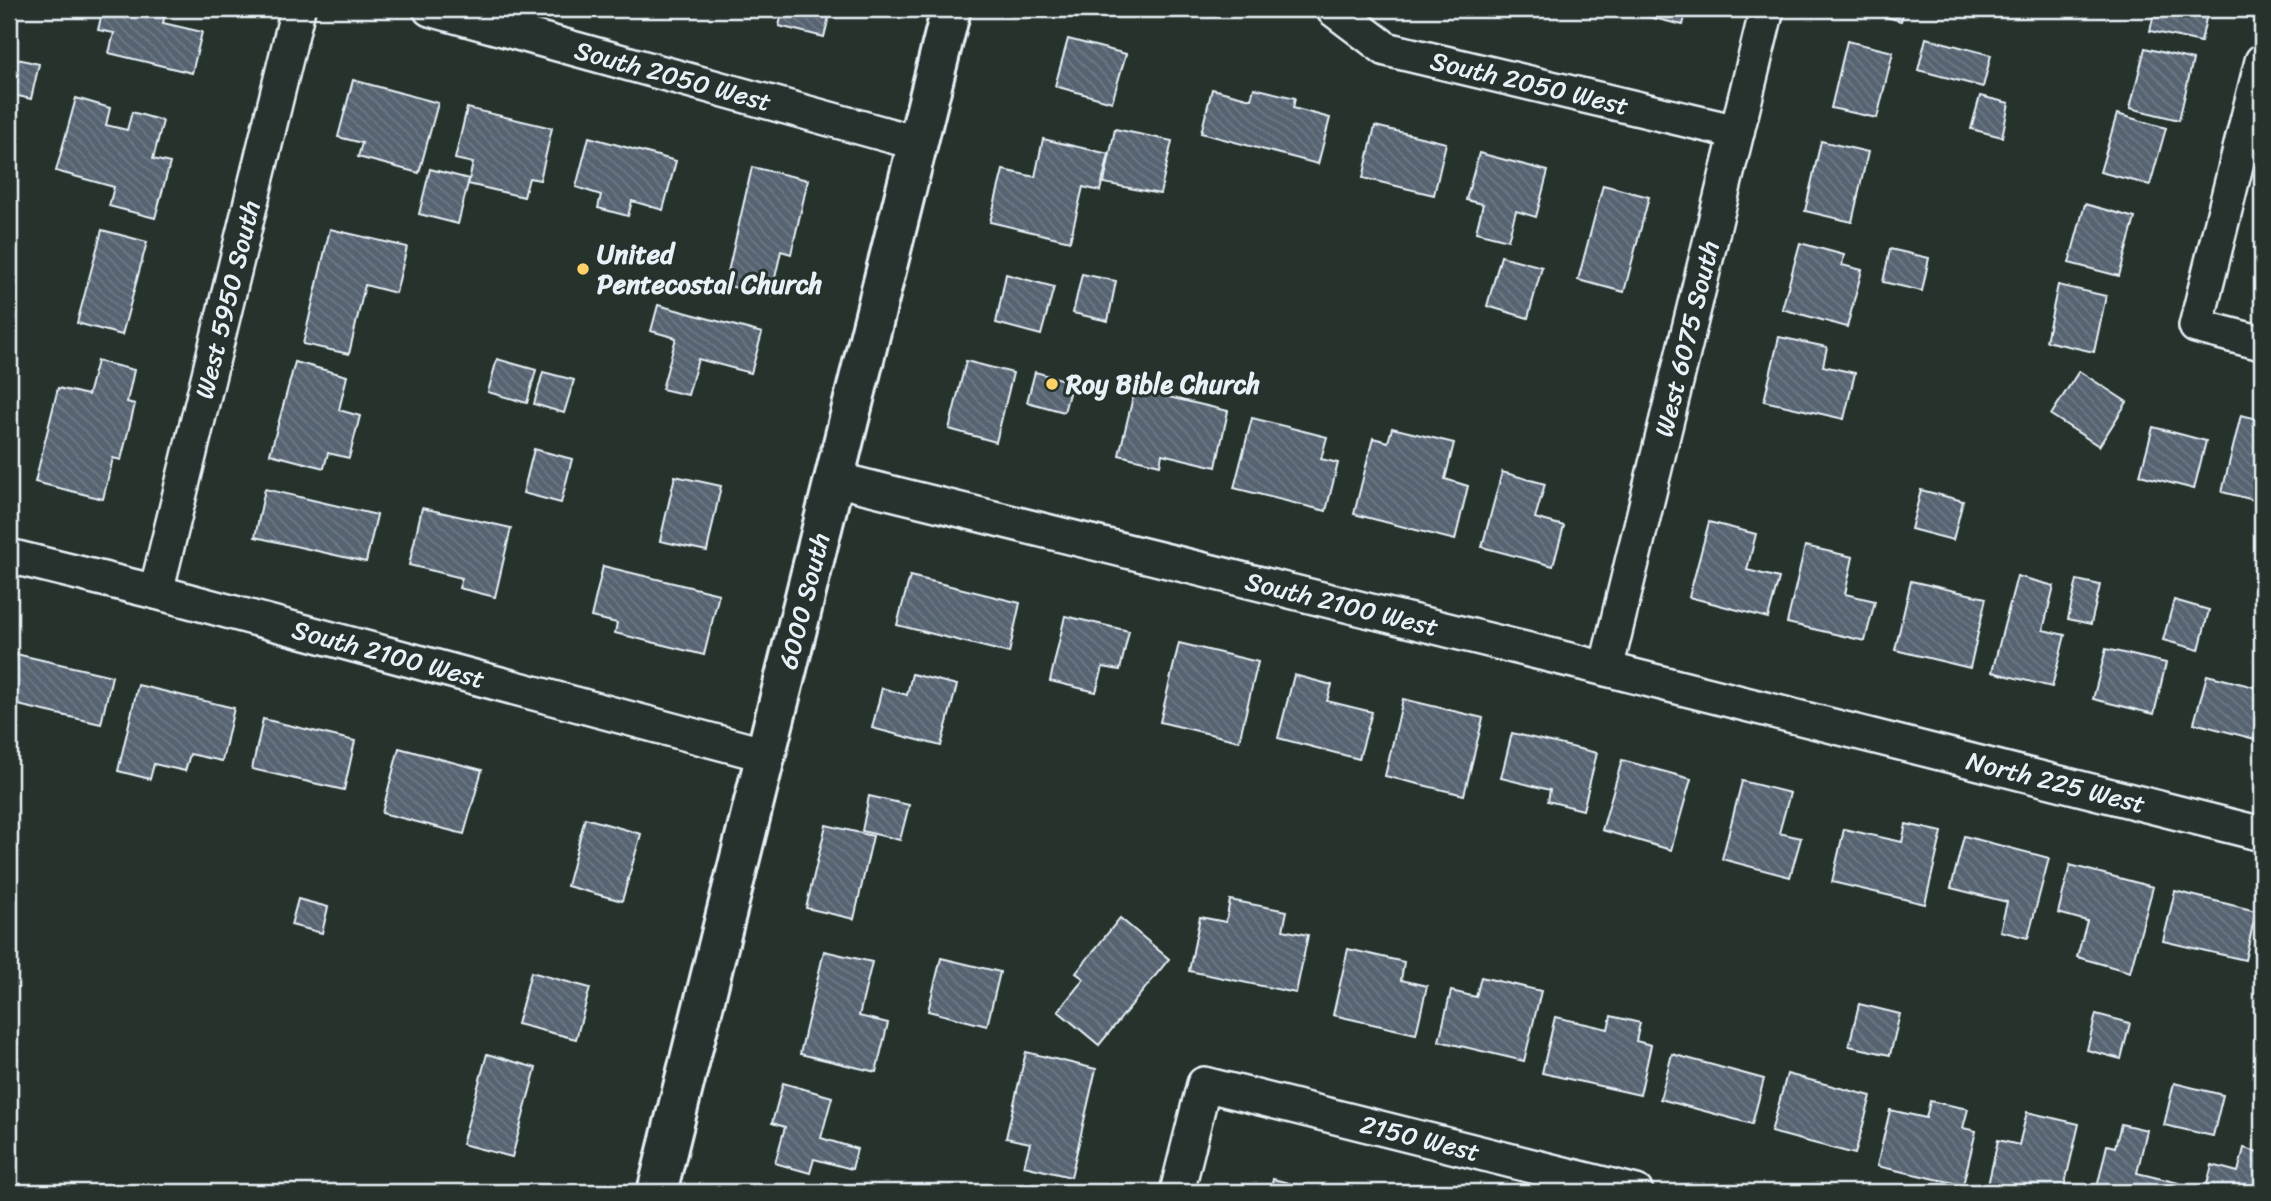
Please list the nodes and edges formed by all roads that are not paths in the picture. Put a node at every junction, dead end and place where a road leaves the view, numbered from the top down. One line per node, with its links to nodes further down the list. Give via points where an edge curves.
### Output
1 (298, 9): 12 (street, West 5950 South)
2 (430, 9): 8 (street, South 2050 West)
3 (951, 9): 8 (street, 6000 South)
4 (1333, 9): 7 (street, South 2050 West, via 1386,49)
5 (1767, 9): 7 (street, West 6075 South)
6 (2262, 61): 9 (street, via 2196,326)
7 (1737, 132): 13 (street, West 6075 South)
8 (917, 143): 10 (street, 6000 South)
9 (2262, 343)
10 (835, 479): 13 (street, South 2100 West); 15 (street, 6000 South)
11 (9, 556): 12 (street, South 2100 West)
12 (156, 592): 15 (street, South 2100 West)
13 (1606, 668): 14 (street, South 2100 West)
14 (1849, 730): 16 (street, North 225 West)
15 (766, 755): 17 (street, 6000 South)
16 (2262, 834)
17 (657, 1192)
18 (1177, 1192): 19 (street, 2150 West, via 1204,1084)
19 (1636, 1192)

